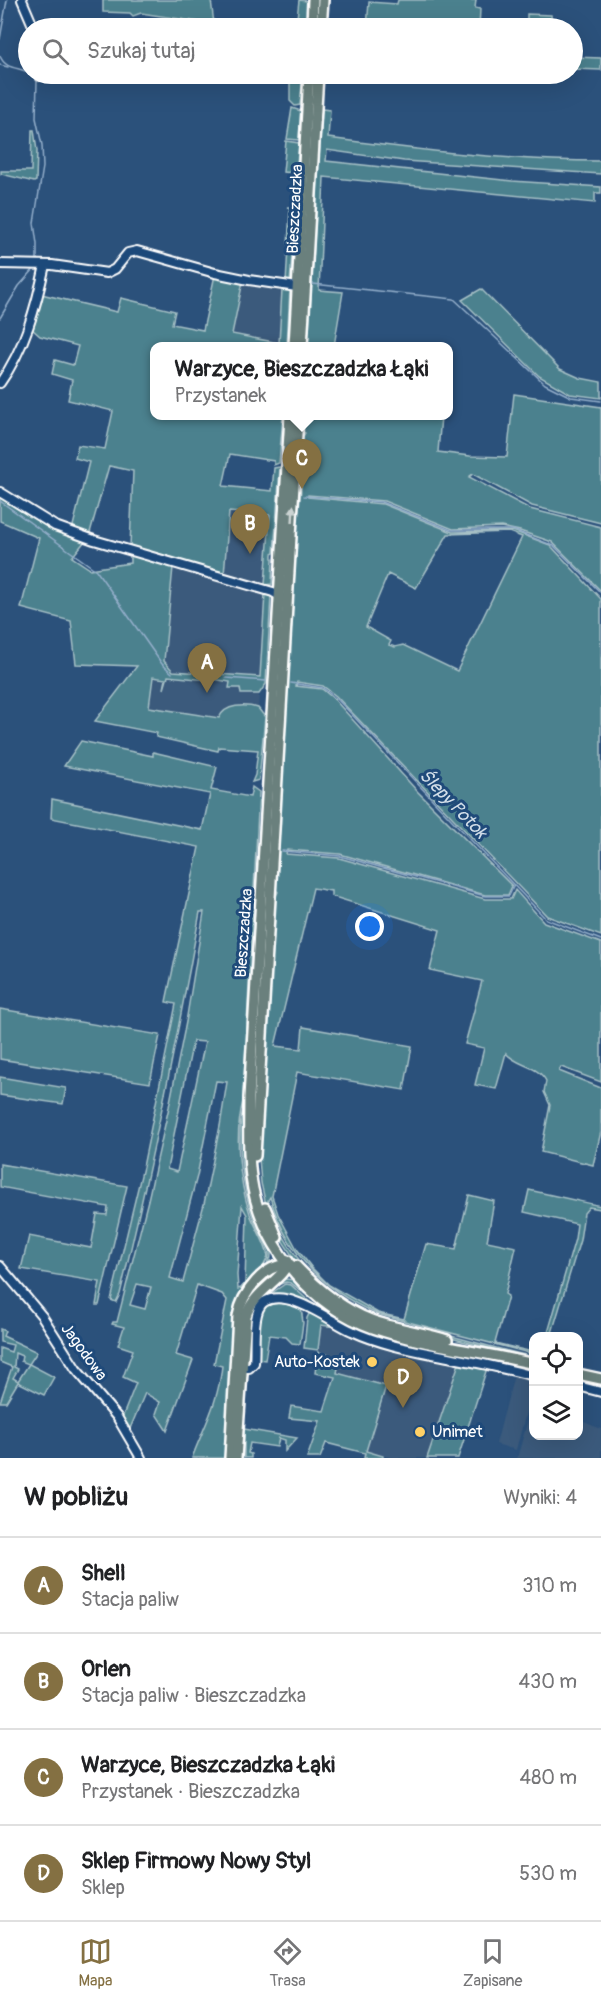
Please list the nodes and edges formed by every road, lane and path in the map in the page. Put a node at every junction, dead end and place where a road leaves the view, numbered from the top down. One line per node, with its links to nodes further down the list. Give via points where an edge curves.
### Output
1 (22, 0): 4 (street)
2 (313, 0): 5 (main road)
3 (323, 0): 6 (main road)
4 (30, 18)
5 (312, 18)
6 (322, 18)
7 (308, 84): 11 (main road, Bieszczadzka)
8 (317, 84): 13 (main road, Bieszczadzka)
9 (0, 264): 10 (street)
10 (39, 265): 11 (street, via 106,273 116,269 128,253 137,251 215,273); 14 (street, via 38,300 27,334)
11 (297, 287): 12 (main road, Bieszczadzka)
12 (294, 342)
13 (302, 342)
14 (0, 383)
15 (290, 420): 19 (main road, Bieszczadzka)
16 (298, 420): 18 (main road, Bieszczadzka, one-way to 16)
17 (0, 492): 19 (street, via 55,526)
18 (290, 577): 19 (street, via 285,589); 20 (main road, Bieszczadzka)
19 (278, 592): 20 (street, Bieszczadzka); 21 (main road, Bieszczadzka, via 249,1098 253,1189)
20 (287, 610): 22 (main road, Bieszczadzka, via 255,1147 259,1192)
21 (271, 1237): 22 (main road, Bieszczadzka); 24 (main road, via 275,1256)
22 (291, 1262): 24 (main road); 25 (main road); 26 (main road); 27 (main road, via 321,1290 367,1318)
23 (0, 1266): 35 (street, Jagodowa, via 38,1310 76,1369 117,1417)
24 (268, 1271): 36 (main road, via 250,1289 239,1310)
25 (275, 1280): 26 (main road, via 286,1276); 29 (main road, via 247,1310)
26 (301, 1281): 27 (main road, via 343,1314 374,1328)
27 (498, 1356): 28 (main road)
28 (529, 1363)
29 (242, 1368): 30 (street, via 254,1363 257,1312 264,1302 273,1299 307,1305 348,1330 381,1342); 37 (main road)
30 (529, 1375)
31 (583, 1375): 32 (main road)
32 (601, 1379)
33 (583, 1387): 34 (street)
34 (601, 1392)
35 (141, 1458)
36 (230, 1458)
37 (236, 1458)

